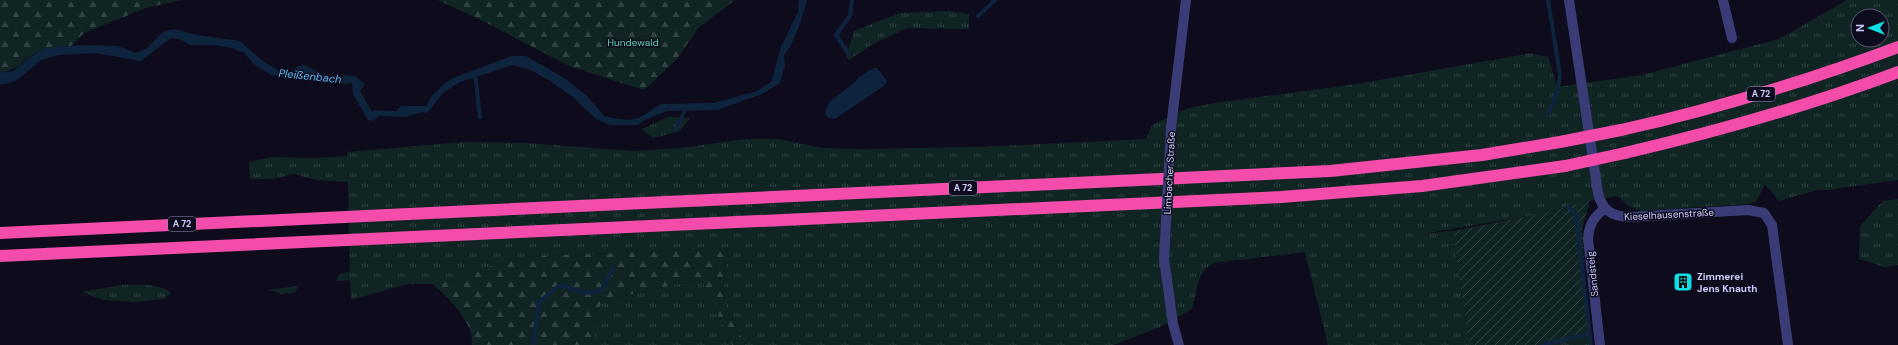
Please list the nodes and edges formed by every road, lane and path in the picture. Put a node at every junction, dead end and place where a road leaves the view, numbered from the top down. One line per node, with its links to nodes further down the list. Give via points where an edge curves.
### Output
1 (1186, 0): 10 (street, Limbacher Straße, bridge, via 1171,128 1164,258 1174,330)
2 (1569, 0): 7 (street, via 1598,193)
3 (1723, 0): 4 (street)
4 (1732, 38)
5 (1898, 47): 8 (highway, A 72, bridge, via 1781,88 1714,108 1621,130 1466,157 1330,171)
6 (1898, 72): 9 (highway, A 72, bridge, via 1790,110 1626,153 1565,166 1422,186 1281,197)
7 (1604, 209): 11 (street, Sandsteig, via 1588,228); 12 (street, Kieselhausenstraße, via 1612,214 1629,217 1748,210 1764,213 1772,225)
8 (0, 233)
9 (0, 256)
10 (1179, 345)
11 (1600, 345)
12 (1788, 345)

